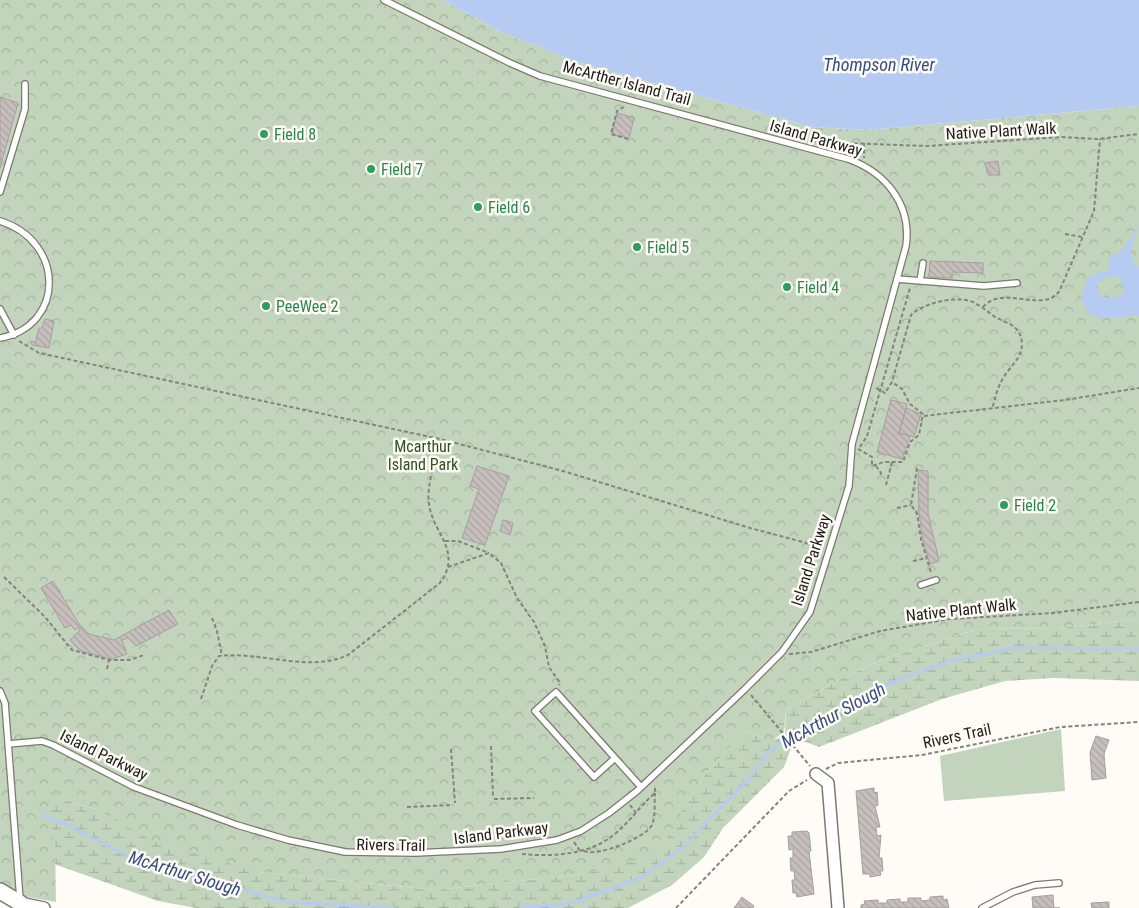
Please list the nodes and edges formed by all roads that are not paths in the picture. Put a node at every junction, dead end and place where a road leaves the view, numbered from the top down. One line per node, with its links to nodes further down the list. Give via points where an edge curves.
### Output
1 (384, 0): 6 (lane, Island Parkway, via 540,76 865,166 890,187 904,215 907,240)
2 (25, 84): 3 (lane, via 25,109)
3 (0, 192)
4 (0, 221): 10 (lane, via 31,237 48,270 47,294 42,308 33,321)
5 (923, 263): 7 (lane)
6 (897, 279): 7 (lane); 18 (lane, Island Parkway, via 849,456 849,486 810,612 782,652)
7 (920, 281): 8 (lane, via 984,286)
8 (1017, 283)
9 (0, 309): 10 (lane)
10 (14, 335): 11 (lane)
11 (0, 338)
12 (934, 581): 13 (lane)
13 (921, 584)
14 (0, 691): 15 (lane, via 5,703)
15 (8, 744): 18 (lane, Island Parkway, via 42,741 134,788 288,840 344,852 462,852 539,844 570,836); 21 (lane)
16 (615, 758): 16 (lane, via 594,777 535,711 556,692); 18 (lane)
17 (816, 774): 23 (street, via 828,783)
18 (644, 788)
19 (1059, 883): 24 (lane, via 1035,885 1013,892)
20 (0, 891): 21 (street)
21 (20, 905): 22 (street)
22 (44, 908)
23 (838, 908)
24 (982, 908)

